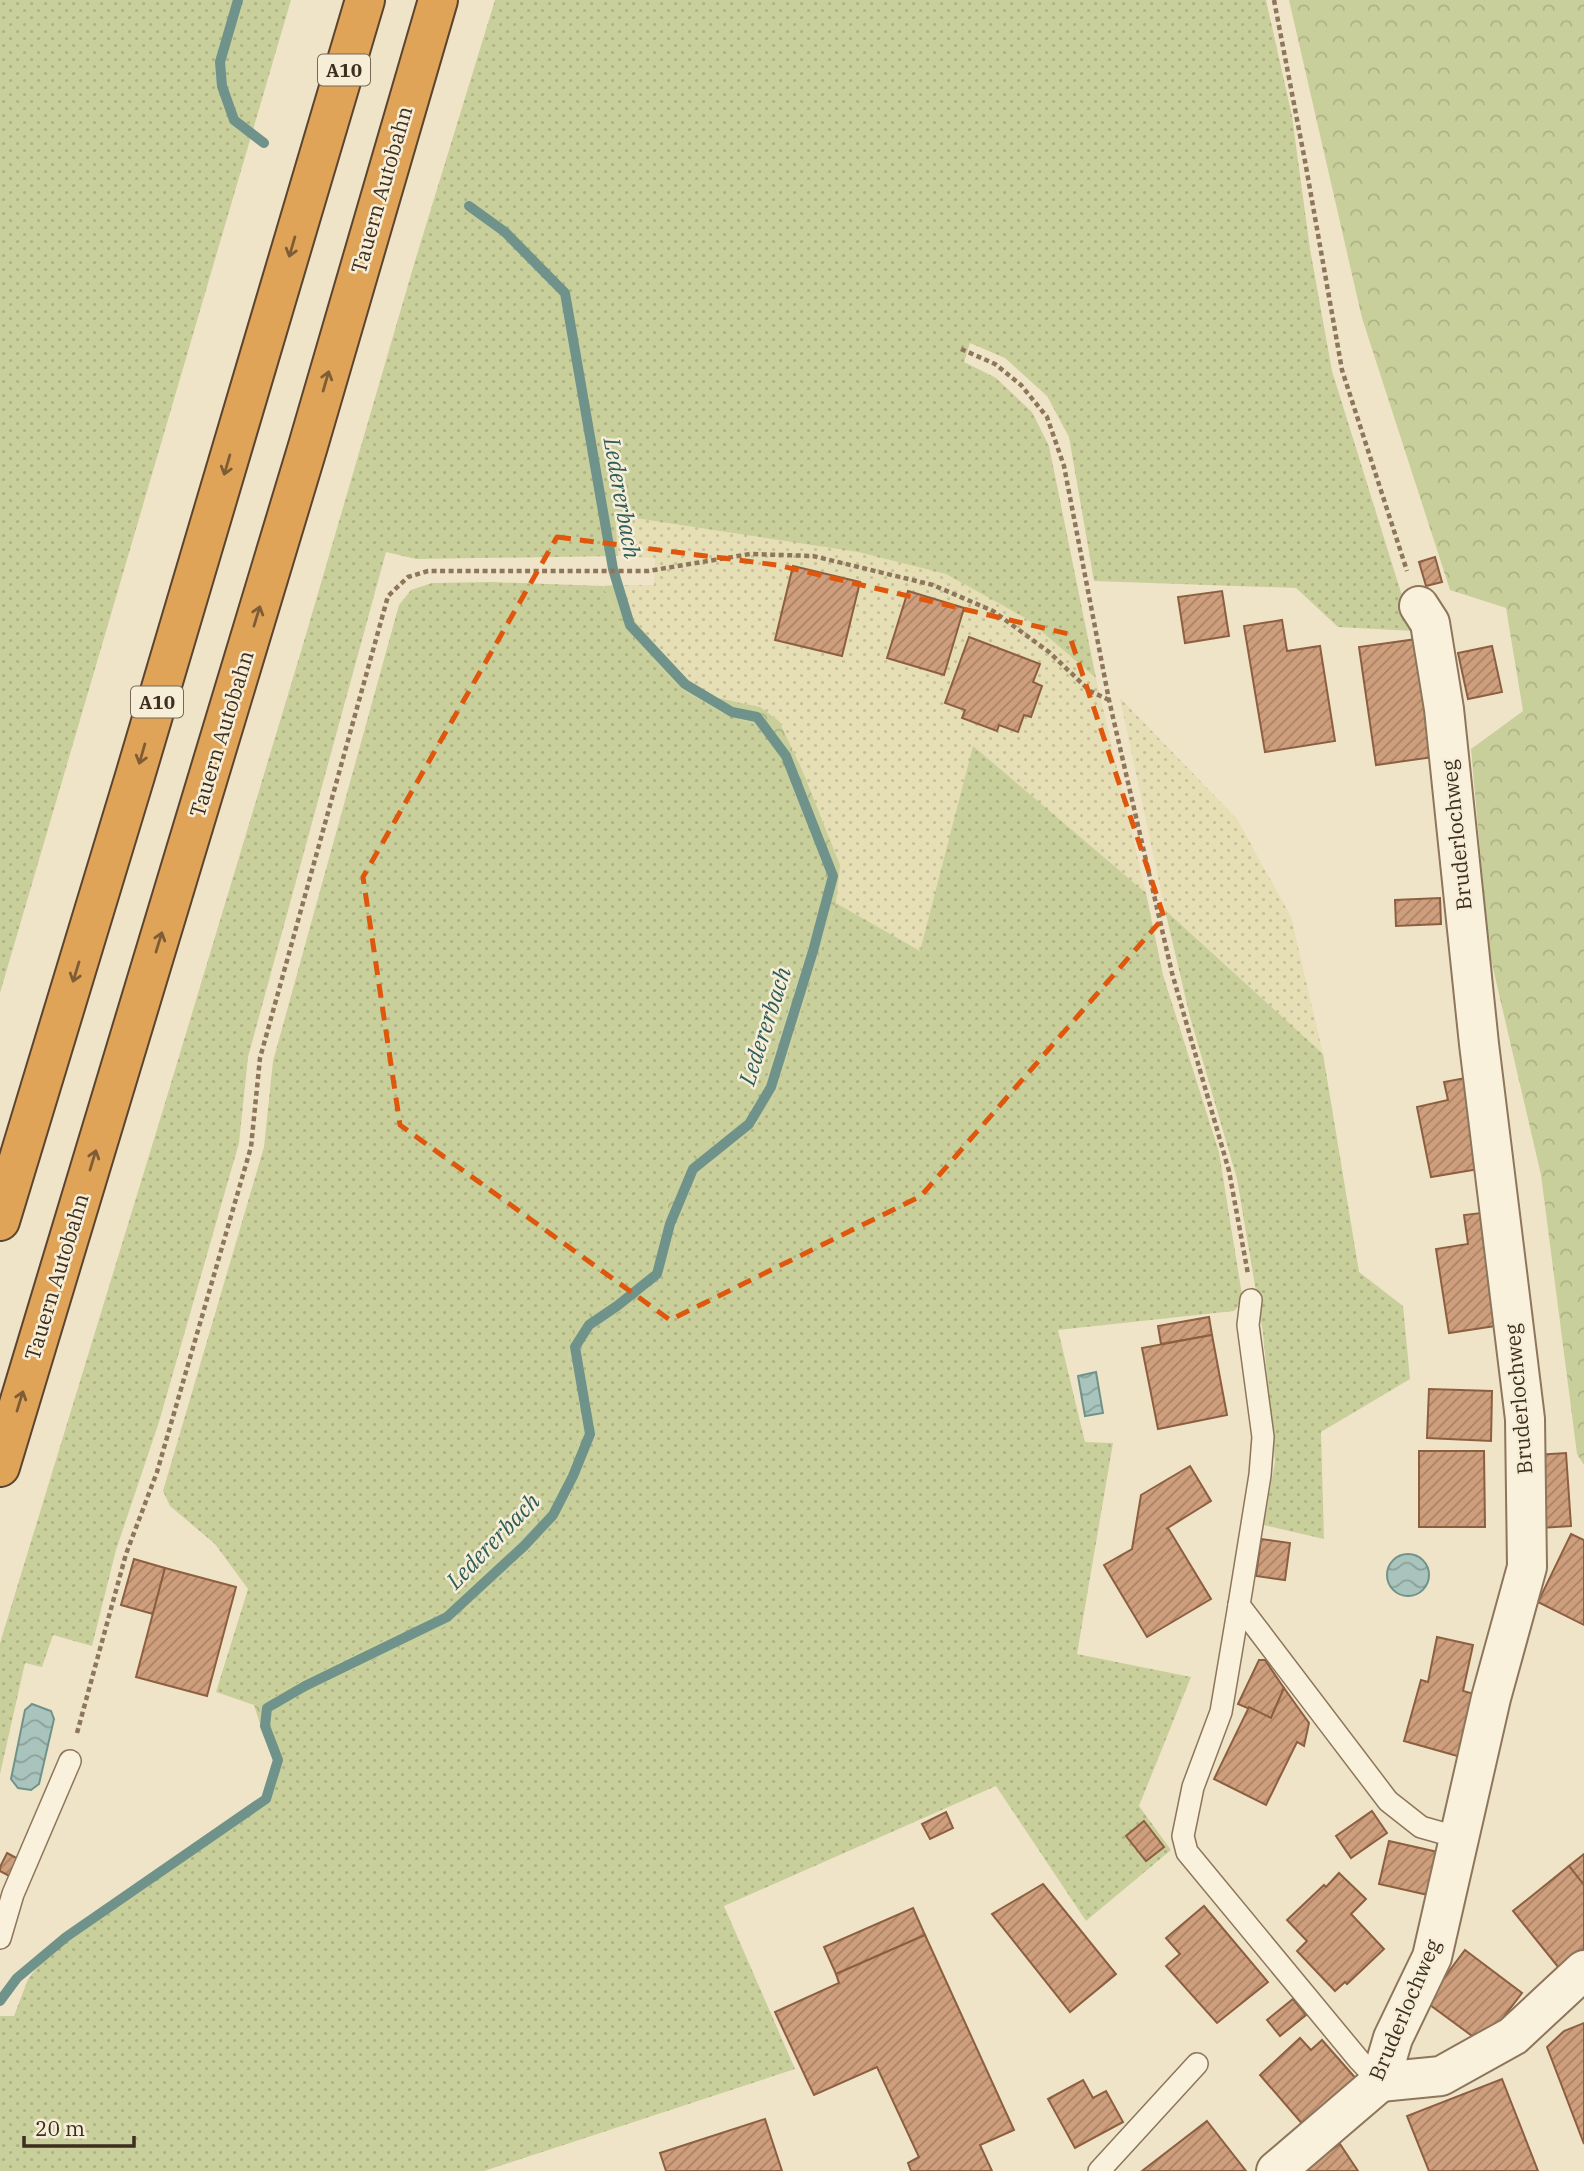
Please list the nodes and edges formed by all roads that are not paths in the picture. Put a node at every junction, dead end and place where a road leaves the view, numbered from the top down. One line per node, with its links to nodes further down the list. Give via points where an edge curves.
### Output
1 (365, 0): 6 (highway, A10, one-way to 6)
2 (438, 0): 4 (highway, Tauern Autobahn)
3 (450, 0): 4 (highway)
4 (424, 48): 8 (highway, Tauern Autobahn, one-way to 4)
5 (1419, 606): 11 (street, Bruderlochweg, via 1430,624 1444,709 1525,1419 1527,1567 1491,1698)
6 (0, 1221)
7 (1251, 1300): 9 (lane, via 1248,1325 1263,1437)
8 (0, 1466)
9 (1240, 1605): 11 (lane, via 1388,1801 1421,1827); 15 (lane, via 1221,1712 1190,1800 1183,1836 1187,1852)
10 (70, 1761): 12 (lane, via 13,1894)
11 (1460, 1838): 15 (street, Bruderlochweg, via 1432,1957 1393,2038)
12 (0, 1938)
13 (1584, 1970): 15 (street, via 1513,2036 1441,2076)
14 (1197, 2064): 16 (lane)
15 (1380, 2082): 17 (street, Bruderlochweg)
16 (1099, 2171)
17 (1276, 2171)

